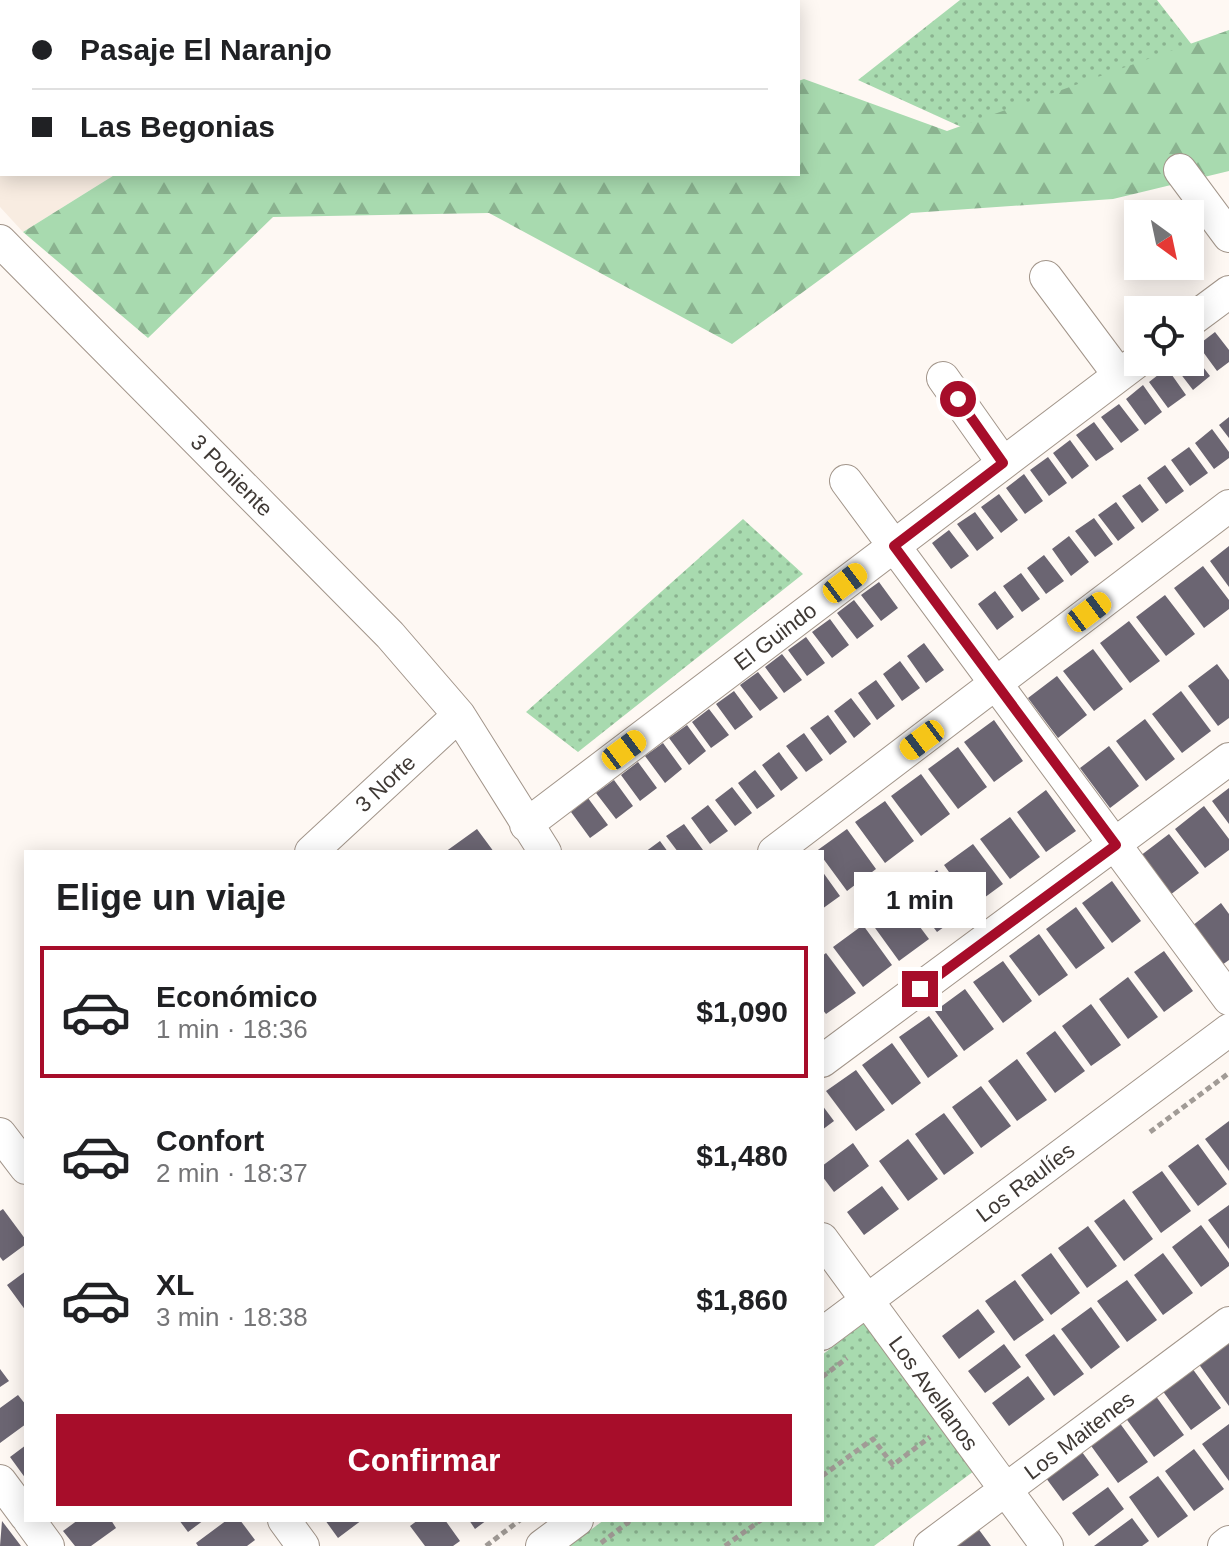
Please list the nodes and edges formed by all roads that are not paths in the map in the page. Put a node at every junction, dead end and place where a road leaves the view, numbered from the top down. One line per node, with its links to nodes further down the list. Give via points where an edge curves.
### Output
1 (1180, 170): 2 (street)
2 (1229, 236)
3 (3, 250): 15 (street, 3 Poniente, via 390,635)
4 (1046, 277): 7 (street)
5 (1229, 292): 6 (street)
6 (1204, 311)
7 (1124, 364)
8 (1124, 371): 10 (street, El Guindo)
9 (943, 378): 10 (street)
10 (1003, 463): 13 (street, El Guindo)
11 (846, 481): 13 (street)
12 (1229, 506): 14 (street)
13 (894, 546): 14 (street); 17 (street, El Guindo)
14 (996, 683): 18 (street); 21 (street)
15 (459, 715): 17 (street); 19 (street, 3 Norte)
16 (1229, 759): 18 (street)
17 (526, 825): 20 (street)
18 (1116, 845): 22 (street); 24 (street)
19 (313, 850)
20 (544, 850)
21 (777, 850)
22 (1229, 999)
23 (1229, 1030): 28 (street, Los Raulíes)
24 (824, 1060)
25 (8, 1133): 26 (street)
26 (24, 1164)
27 (824, 1242): 28 (street, Los Avellanos)
28 (866, 1301): 30 (street, Los Raulíes); 32 (street, Los Avellanos)
29 (1229, 1323): 32 (street, Los Maitenes)
30 (824, 1332)
31 (0, 1481): 33 (street)
32 (1005, 1490): 38 (street, Los Maitenes); 39 (street, Los Avellanos)
33 (24, 1513)
34 (31, 1522): 36 (street)
35 (285, 1522): 37 (street)
36 (48, 1546)
37 (303, 1546)
38 (930, 1546)
39 (1047, 1546)

